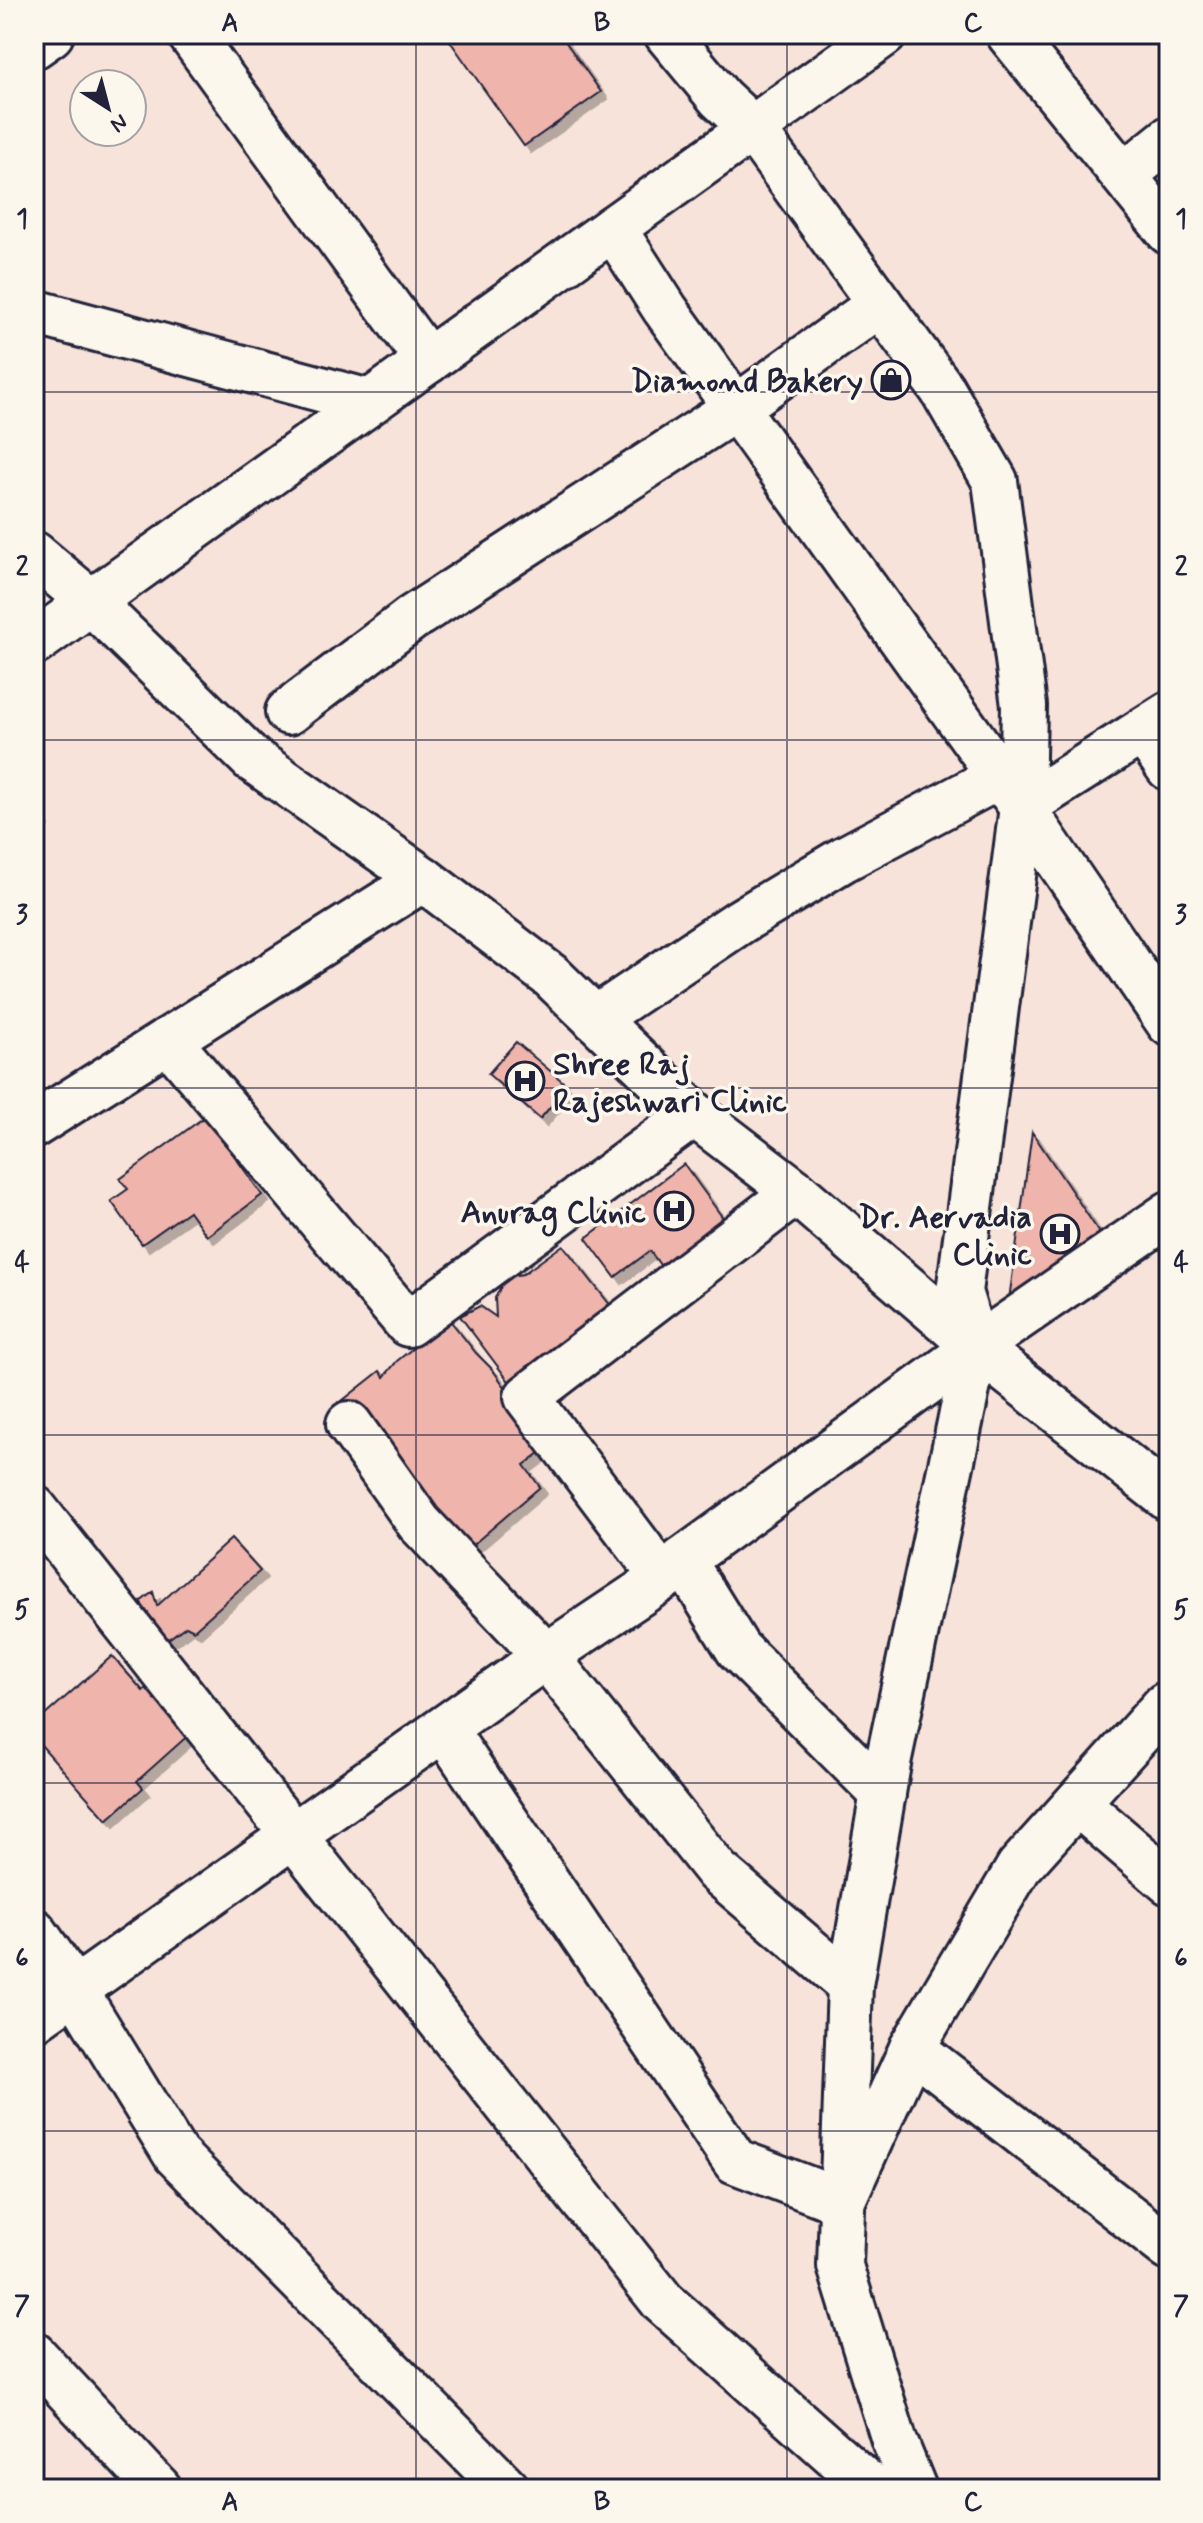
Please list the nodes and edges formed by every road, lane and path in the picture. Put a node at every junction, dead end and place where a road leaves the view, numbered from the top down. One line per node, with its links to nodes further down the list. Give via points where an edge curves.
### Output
1 (51, 34): 6 (street)
2 (190, 34): 14 (street)
3 (667, 34): 7 (street)
4 (884, 34): 7 (street)
5 (1009, 34): 9 (street)
6 (34, 46)
7 (752, 128): 10 (street); 12 (street)
8 (1169, 139): 9 (street)
9 (1124, 175): 11 (street)
10 (613, 228): 14 (street); 16 (street)
11 (1169, 232)
12 (880, 304): 16 (street); 23 (street, via 942,389 995,481 1024,706)
13 (34, 312): 15 (street)
14 (428, 361): 15 (street)
15 (369, 402): 18 (street)
16 (736, 408): 20 (street, via 412,618); 23 (street)
17 (34, 554): 18 (street)
18 (91, 602): 19 (street); 24 (street, via 252,759)
19 (34, 643)
20 (288, 712)
21 (1156, 723): 22 (street); 23 (street)
22 (1169, 768)
23 (1011, 792): 25 (street, via 844,859); 26 (street); 32 (street, via 959,1292)
24 (423, 879): 25 (street, via 551,976); 27 (street)
25 (595, 1019): 28 (street)
26 (1169, 1023)
27 (168, 1040): 28 (street, via 408,1324); 29 (street)
28 (694, 1114): 30 (street)
29 (34, 1125)
30 (796, 1192): 32 (street); 36 (street, via 527,1397)
31 (1169, 1214): 32 (street)
32 (976, 1347): 34 (street); 36 (street); 40 (street)
33 (349, 1424): 37 (street, via 419,1523)
34 (1169, 1499)
35 (34, 1508): 42 (street)
36 (673, 1569): 37 (street); 40 (street, via 738,1649)
37 (546, 1656): 39 (street); 45 (street, via 717,1871)
38 (1168, 1704): 41 (street)
39 (444, 1729): 42 (street); 49 (street, via 735,2161)
40 (883, 1794): 45 (street)
41 (1077, 1803): 43 (street); 48 (street, via 1019,1867)
42 (292, 1835): 46 (street); 54 (street, via 663,2302)
43 (1169, 1882)
44 (34, 1931): 46 (street)
45 (850, 1985): 49 (street)
46 (75, 1990): 47 (street); 53 (street, via 176,2155)
47 (34, 2019)
48 (912, 2048): 49 (street); 50 (street)
49 (842, 2202): 55 (street, via 840,2266)
50 (1169, 2248)
51 (34, 2355): 52 (street)
52 (159, 2489)
53 (507, 2489)
54 (873, 2489)
55 (914, 2489)

